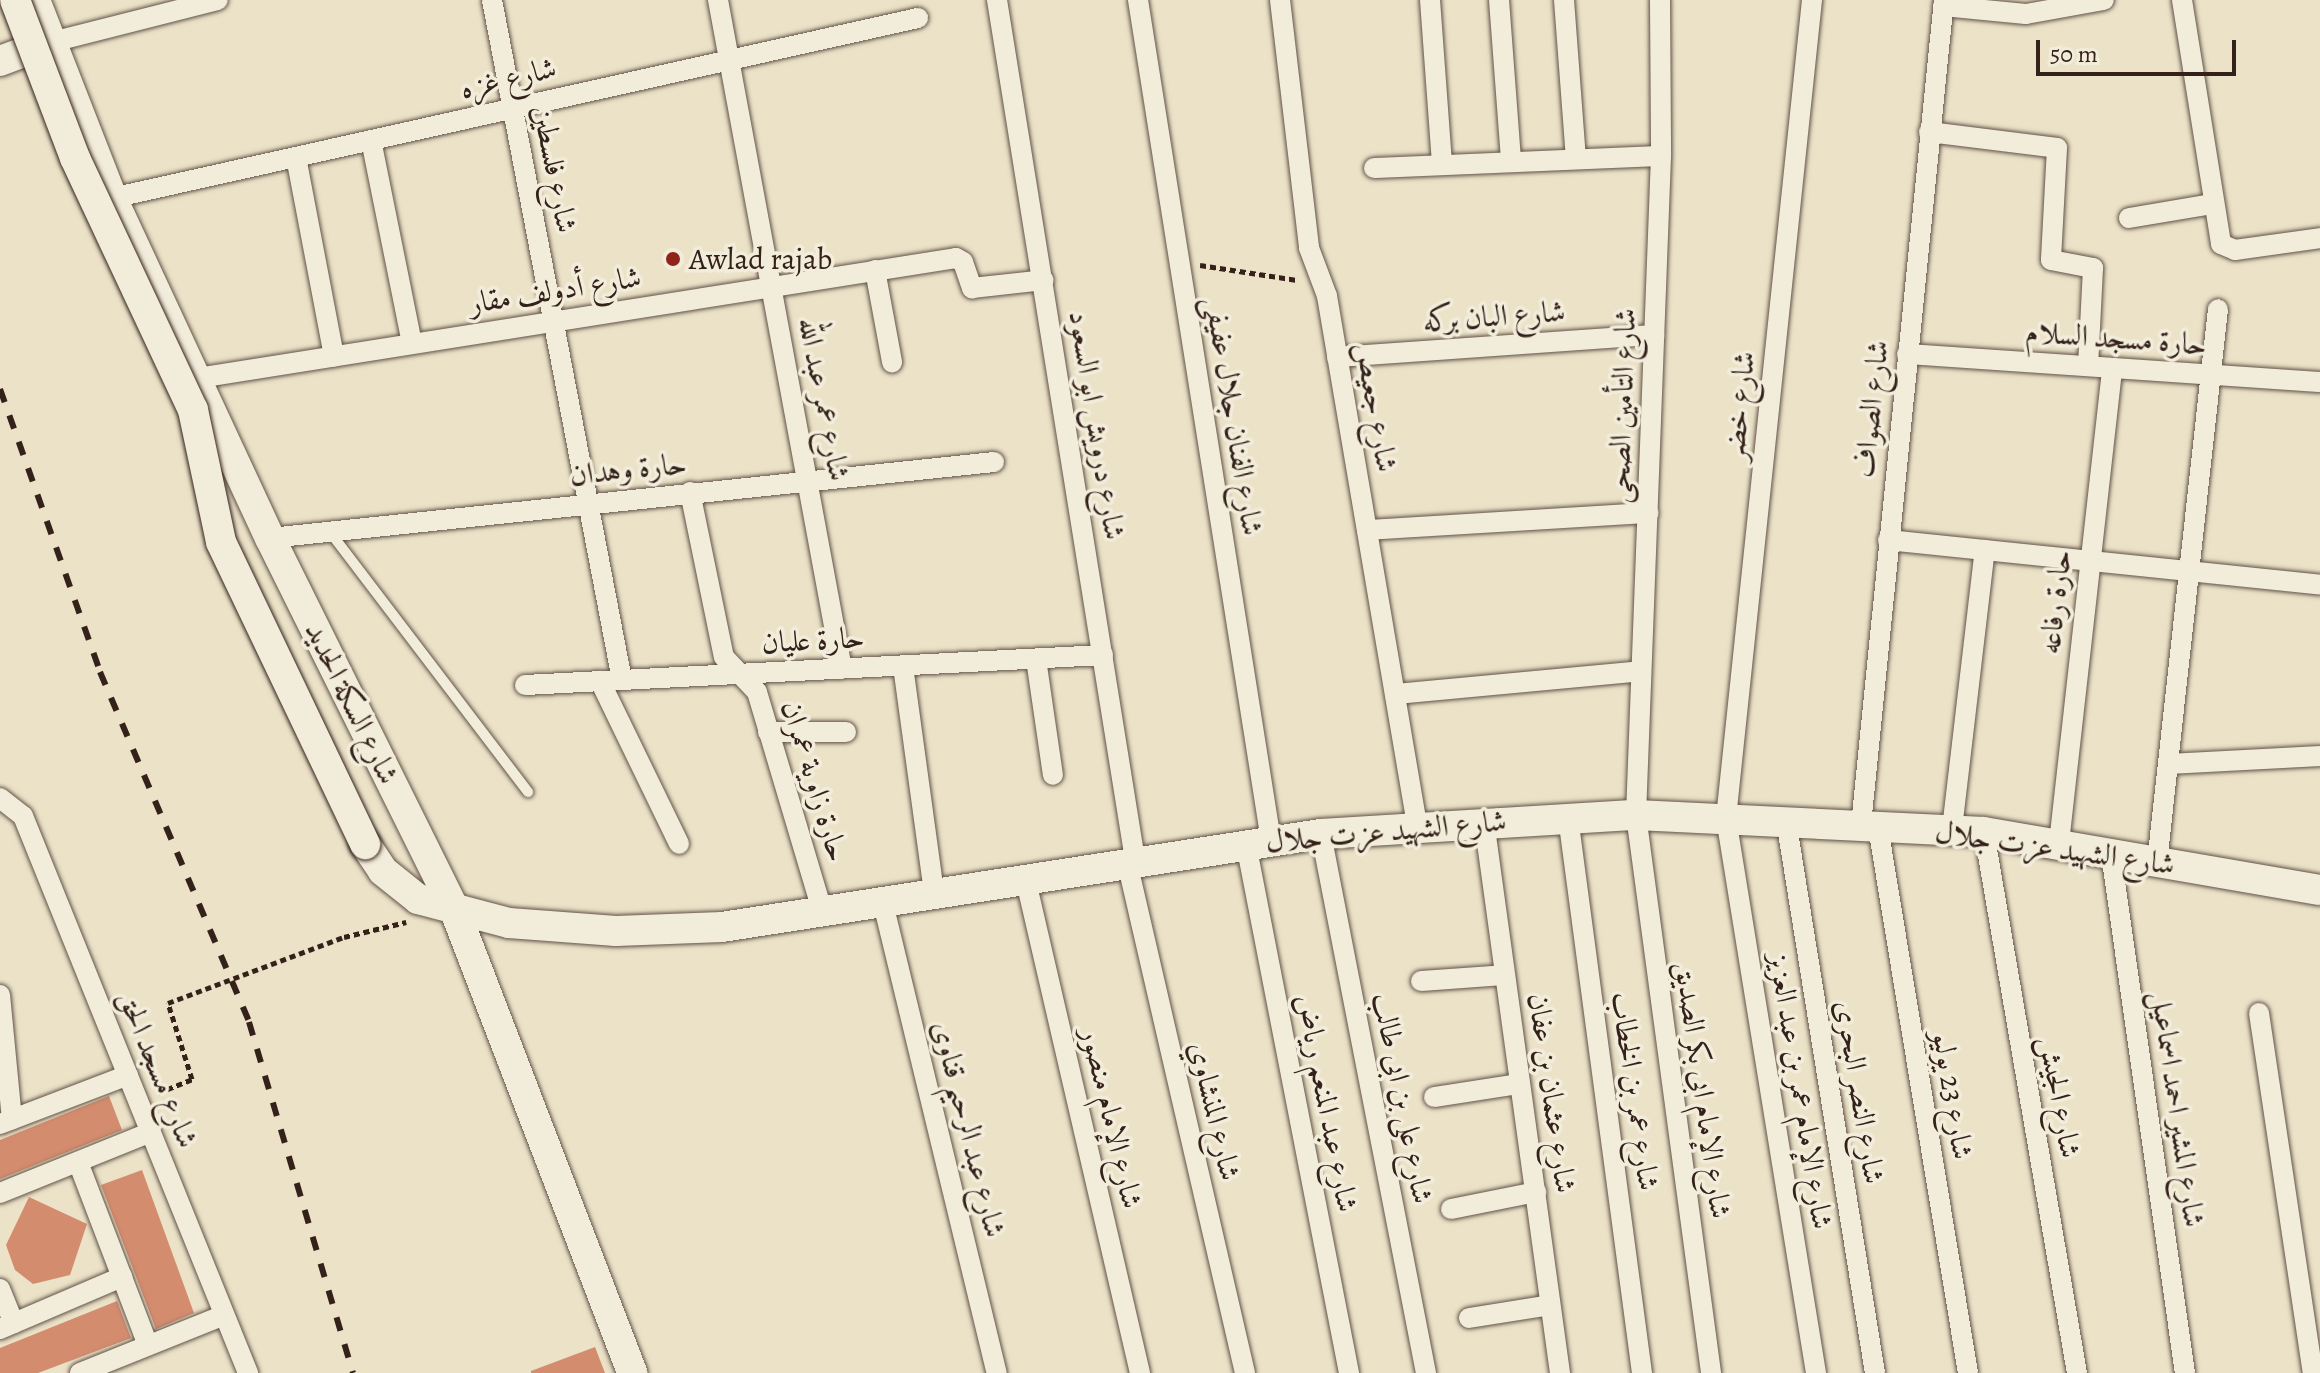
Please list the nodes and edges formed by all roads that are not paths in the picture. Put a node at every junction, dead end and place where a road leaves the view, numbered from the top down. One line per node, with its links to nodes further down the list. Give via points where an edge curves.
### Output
1 (15, 0): 101 (street, شارع الشهيد عزت جلال, bridge, via 75,158 193,410 221,542 365,844 401,889)
2 (35, 0): 18 (street, شارع السكة الحديد)
3 (218, 0): 18 (street)
4 (492, 0): 21 (street, شارع فلسطين)
5 (718, 0): 19 (street, شارع عمر عبد الله)
6 (997, 0): 35 (street, شارع درويش ابو السعود)
7 (1138, 0): 90 (street, شارع الفنان جلال عفيفى, via 1180,262)
8 (1280, 0): 43 (street, شارع جعيص, via 1309,248)
9 (1430, 0): 28 (street)
10 (1499, 0): 27 (street)
11 (1564, 0): 26 (street)
12 (1660, 0): 24 (street, شارع التأمين الصحى)
13 (1812, 0): 82 (street, شارع خضر)
14 (2104, 0): 16 (street, via 2026,14)
15 (2182, 0): 31 (street)
16 (1943, 3): 22 (street, شارع الصواف)
17 (918, 18): 19 (street, شارع غزه)
18 (48, 43): 20 (street); 30 (street, شارع السكة الحديد)
19 (730, 60): 21 (street, شارع غزه); 36 (street, شارع عمر عبد الله)
20 (0, 61)
21 (513, 108): 23 (street, شارع غزه); 38 (street, شارع فلسطين)
22 (1929, 132): 41 (street, شارع الصواف); 45 (street, via 2057,148 2052,263 2093,268)
23 (371, 140): 25 (street, شارع غزه); 40 (street)
24 (1661, 156): 26 (street); 39 (street, شارع التأمين الصحى)
25 (296, 157): 30 (street, شارع غزه); 42 (street)
26 (1576, 159): 27 (street)
27 (1511, 161): 28 (street)
28 (1442, 164): 29 (street)
29 (1374, 168)
30 (112, 198): 48 (street, شارع السكة الحديد)
31 (2213, 204): 32 (street); 33 (street, via 2225,248)
32 (2129, 218)
33 (2320, 238)
34 (875, 270): 35 (street, شارع أدولف مقار, via 956,258 963,262 972,288); 36 (street, شارع أدولف مقار); 44 (street)
35 (1044, 280): 63 (street, شارع درويش ابو السعود)
36 (771, 286): 38 (street, شارع أدولف مقار); 51 (street, شارع عمر عبد الله)
37 (2218, 309): 47 (street)
38 (554, 320): 40 (street, شارع أدولف مقار); 53 (street, شارع فلسطين)
39 (1654, 335): 43 (street, شارع البان بركه); 54 (street, شارع التأمين الصحى)
40 (412, 343): 42 (street, شارع أدولف مقار)
41 (1907, 354): 45 (street, حارة مسجد السلام); 58 (street, شارع الصواف)
42 (334, 356): 48 (street, شارع أدولف مقار)
43 (1337, 357): 55 (street, شارع جعيص)
44 (892, 362)
45 (2088, 366): 46 (street, حارة مسجد السلام)
46 (2112, 368): 47 (street, حارة مسجد السلام); 60 (street, حارة رفاعه)
47 (2211, 374): 49 (street, حارة مسجد السلام); 61 (street)
48 (198, 378): 57 (street, شارع السكة الحديد)
49 (2320, 382)
50 (994, 462): 51 (street, حارة وهدان)
51 (809, 480): 52 (street, حارة وهدان); 66 (street, شارع عمر عبد الله)
52 (690, 492): 53 (street, حارة وهدان); 68 (street, حارة زاوية عمران, via 724,657)
53 (588, 503): 56 (street, حارة وهدان); 69 (street, شارع فلسطين)
54 (1648, 513): 55 (street); 67 (street, شارع التأمين الصحى)
55 (1367, 530): 72 (street, شارع جعيص)
56 (330, 532): 57 (street, حارة وهدان); 78 (lane)
57 (270, 538): 101 (street, شارع السكة الحديد)
58 (1888, 540): 59 (street); 86 (street, شارع الصواف)
59 (1985, 550): 60 (street); 87 (street)
60 (2089, 561): 61 (street); 91 (street, حارة رفاعه)
61 (2189, 571): 62 (street); 76 (street)
62 (2320, 585)
63 (1103, 655): 64 (street, حارة عليان); 94 (street, شارع درويش ابو السعود)
64 (1036, 659): 65 (street, حارة عليان); 77 (street)
65 (903, 666): 66 (street, حارة عليان); 98 (street)
66 (842, 669): 68 (street, حارة عليان)
67 (1641, 671): 72 (street); 80 (street, شارع التأمين الصحى)
68 (741, 674): 69 (street, حارة عليان); 73 (street, حارة زاوية عمران, via 757,692)
69 (622, 680): 70 (street, حارة عليان)
70 (600, 681): 71 (street, حارة عليان); 92 (street)
71 (525, 685)
72 (1395, 694): 85 (street, شارع جعيص)
73 (768, 732): 74 (street); 100 (street, حارة زاوية عمران)
74 (846, 732)
75 (2320, 756): 76 (street)
76 (2169, 764): 95 (street)
77 (1053, 775)
78 (528, 792)
79 (0, 798): 106 (street, شارع مسجد الحق, via 23,816)
80 (1636, 815): 81 (street, شارع الشهيد عزت جلال); 82 (street, شارع الشهيد عزت جلال); 133 (street, شارع الإمام ابى بكر الصديق)
81 (1568, 817): 84 (street, شارع الشهيد عزت جلال); 132 (street, شارع عمر بن الخطاب)
82 (1726, 818): 83 (street, شارع الشهيد عزت جلال); 134 (street, شارع الإمام عمر بن عبد العزيز)
83 (1786, 820): 86 (street, شارع الشهيد عزت جلال); 135 (street, شارع النصر البحرى)
84 (1484, 821): 85 (street, شارع الشهيد عزت جلال); 102 (street, شارع عثمان بن عفان)
85 (1417, 825): 89 (street, شارع الشهيد عزت جلال)
86 (1870, 826): 87 (street, شارع الشهيد عزت جلال); 136 (street, شارع 23 يوليو)
87 (1952, 829): 88 (street, شارع الشهيد عزت جلال)
88 (1984, 832): 91 (street, شارع الشهيد عزت جلال); 137 (street, شارع الجيش)
89 (1321, 834): 90 (street, شارع الشهيد عزت جلال); 130 (street, شارع على بن ابى طالب)
90 (1258, 842): 94 (street, شارع الشهيد عزت جلال); 129 (street, شارع عبد المنعم رياض)
91 (2059, 843): 93 (street, شارع الشهيد عزت جلال)
92 (679, 844)
93 (2111, 854): 95 (street, شارع الشهيد عزت جلال); 138 (street, شارع المشير احمد اسماعيل)
94 (1131, 861): 96 (street, شارع الشهيد عزت جلال); 128 (street, شارع المنشاوي)
95 (2157, 863): 97 (street, شارع الشهيد عزت جلال)
96 (1025, 877): 98 (street, شارع الشهيد عزت جلال); 127 (street, شارع الإمام منصور)
97 (2320, 890)
98 (934, 891): 99 (street, شارع الشهيد عزت جلال)
99 (882, 899): 100 (street, شارع الشهيد عزت جلال); 126 (street, شارع عبد الرحيم قناوى)
100 (822, 910): 101 (street, شارع الشهيد عزت جلال, via 722,927 616,931 509,923)
101 (455, 911): 125 (street, شارع السكة الحديد)
102 (1504, 975): 103 (street); 107 (street, شارع عثمان بن عفان)
103 (1421, 981)
104 (0, 995): 109 (street)
105 (2259, 1013): 139 (street)
106 (128, 1075): 109 (street); 110 (street, شارع مسجد الحق)
107 (1519, 1084): 108 (street); 112 (street, شارع عثمان بن عفان)
108 (1434, 1097)
109 (6, 1121)
110 (151, 1132): 111 (street); 118 (street, شارع مسجد الحق)
111 (78, 1162): 113 (street); 115 (street)
112 (1536, 1192): 114 (street); 117 (street, شارع عثمان بن عفان)
113 (0, 1193)
114 (1451, 1209)
115 (122, 1277): 120 (street); 121 (street)
116 (0, 1289): 120 (street)
117 (1550, 1305): 119 (street); 131 (street, شارع عثمان بن عفان)
118 (224, 1315): 121 (street); 124 (street, شارع مسجد الحق)
119 (1469, 1318)
120 (7, 1326)
121 (148, 1345): 122 (street)
122 (108, 1368): 123 (street)
123 (80, 1373)
124 (248, 1373)
125 (632, 1373)
126 (997, 1373)
127 (1140, 1373)
128 (1245, 1373)
129 (1349, 1373)
130 (1426, 1373)
131 (1560, 1373)
132 (1642, 1373)
133 (1711, 1373)
134 (1816, 1373)
135 (1875, 1373)
136 (1968, 1373)
137 (2077, 1373)
138 (2185, 1373)
139 (2313, 1373)

